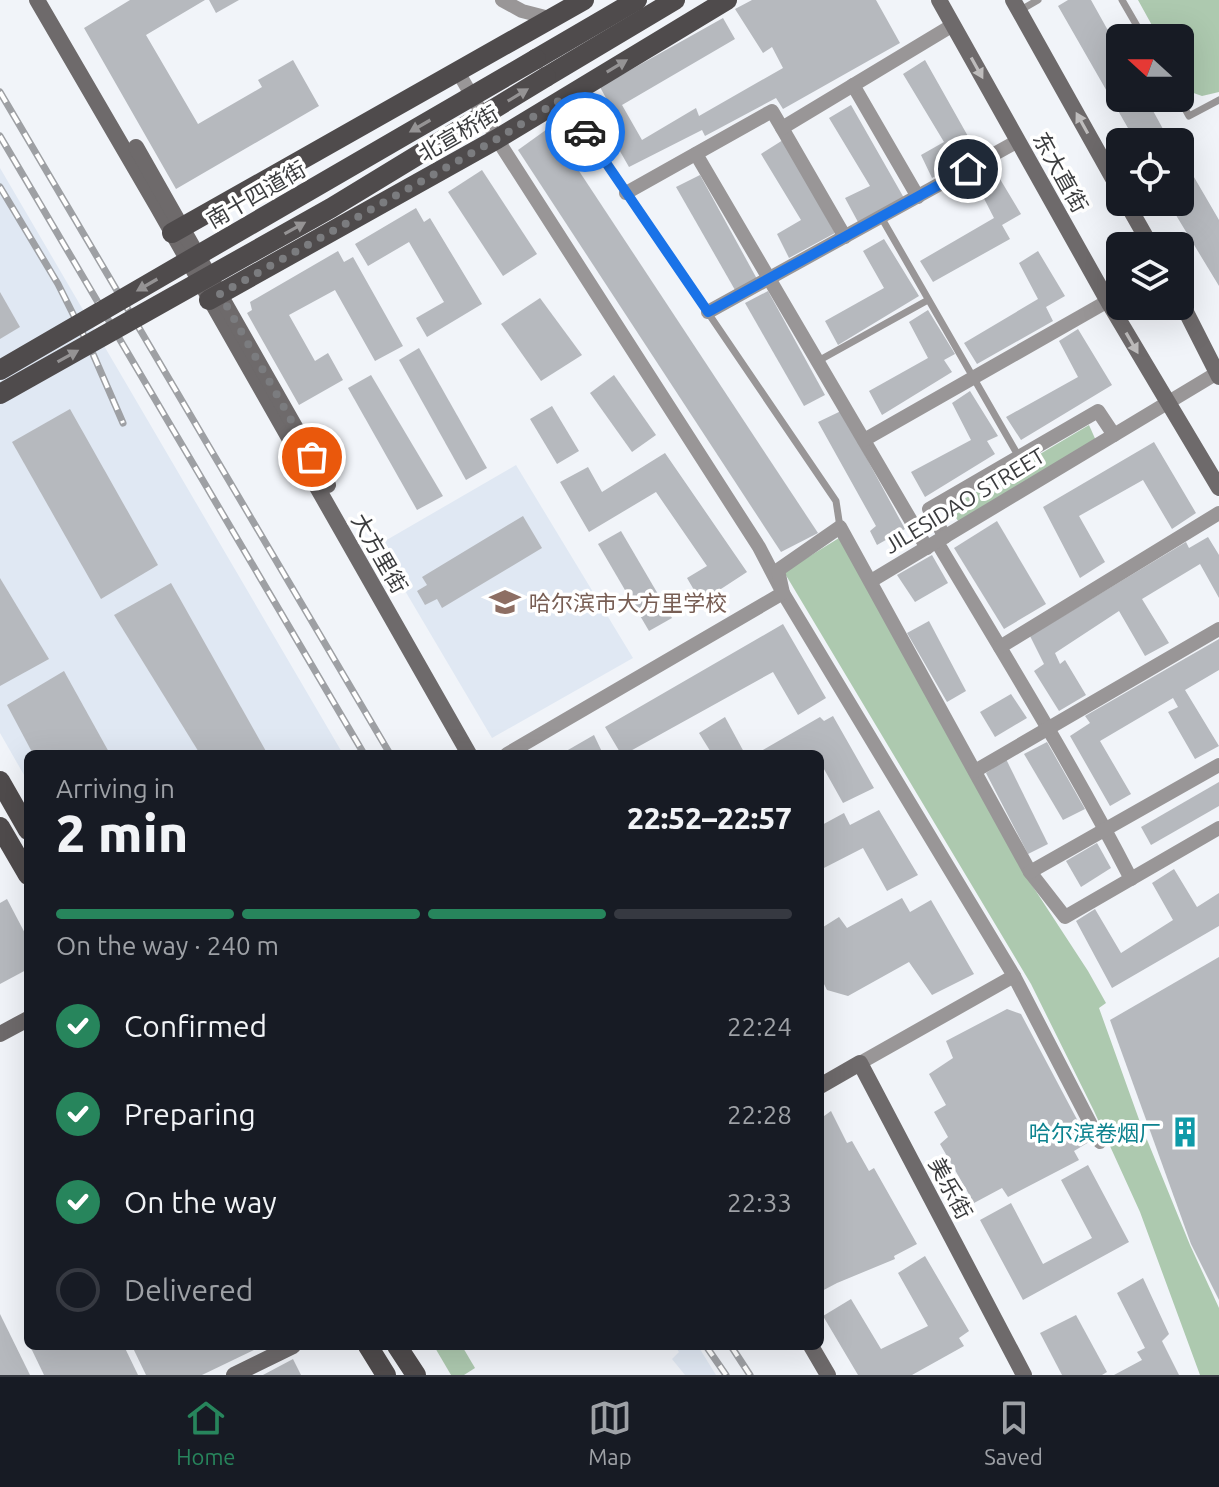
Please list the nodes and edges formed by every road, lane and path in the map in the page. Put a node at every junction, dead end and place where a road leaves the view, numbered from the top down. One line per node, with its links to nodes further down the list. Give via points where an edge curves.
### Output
1 (37, 0): 29 (main road, 大方里街)
2 (50, 0): 29 (main road, 大方里街)
3 (502, 0): 12 (street)
4 (584, 0): 12 (main road)
5 (637, 0): 15 (main road)
6 (675, 0): 15 (main road)
7 (727, 0): 18 (main road, 北宣桥街, one-way to 7)
8 (939, 0): 14 (main road, 东大直街)
9 (1038, 0): 11 (lane)
10 (1122, 0): 13 (lane)
11 (1016, 6): 25 (main road, 东大直街, one-way to 11)
12 (553, 19): 16 (main road)
13 (1136, 24)
14 (953, 25): 17 (street); 23 (main road, 东大直街, one-way to 23)
15 (541, 68): 40 (main road, 南十四道街, one-way to 40, bridge); 43 (main road, one-way to 15, bridge, via 331,208)
16 (458, 72): 22 (street); 29 (main road)
17 (853, 85): 21 (street); 27 (street)
18 (562, 99): 22 (main road, 北宣桥街); 26 (lane)
19 (1219, 100): 20 (lane, via 1189,116)
20 (1187, 112)
21 (782, 128): 24 (street, via 772,111); 30 (street)
22 (497, 139): 32 (main road, 北宣桥街); 55 (street, via 759,547)
23 (1018, 141): 27 (street); 33 (main road, 东大直街)
24 (696, 154): 26 (street); 31 (street)
25 (1106, 166)
26 (626, 193): 36 (lane)
27 (918, 197): 28 (street)
28 (881, 217): 30 (street); 34 (lane)
29 (178, 230): 32 (main road, 大方里街)
30 (845, 237): 31 (street)
31 (770, 278): 36 (street); 39 (street)
32 (215, 297): 59 (main road, 大方里街); 60 (main road, 大方里街)
33 (1106, 297)
34 (928, 300): 39 (lane); 42 (lane)
35 (1106, 302): 42 (street)
36 (708, 312): 52 (lane, via 836,501)
37 (1119, 320): 44 (main road, 东大直街, one-way to 44)
38 (1190, 320): 41 (main road)
39 (818, 361): 46 (street)
40 (0, 370)
41 (1218, 375): 44 (street, JILESIDAO STREET)
42 (973, 376): 46 (street); 47 (lane)
43 (0, 394)
44 (1167, 403): 45 (street, JILESIDAO STREET); 48 (main road, 东大直街)
45 (1114, 435): 47 (street, via 1098,411); 53 (street, JILESIDAO STREET)
46 (864, 440): 51 (street)
47 (1019, 457): 49 (street)
48 (1219, 488)
49 (929, 509): 51 (lane); 53 (street)
50 (1219, 513): 57 (street)
51 (911, 519): 53 (street)
52 (840, 527): 54 (street, JILESIDAO STREET); 55 (street, via 778,570)
53 (936, 542): 54 (street, JILESIDAO STREET); 57 (street)
54 (871, 581): 63 (street)
55 (783, 593): 61 (street); 72 (street)
56 (1219, 629): 58 (street)
57 (1000, 647): 58 (street)
58 (1048, 728): 63 (street); 68 (street)
59 (467, 750)
60 (479, 750)
61 (514, 750)
62 (1219, 765): 68 (street)
63 (975, 771): 70 (street)
64 (0, 781): 65 (main road)
65 (24, 823)
66 (0, 827): 69 (main road)
67 (1219, 828): 71 (street)
68 (1106, 829): 70 (street); 71 (street)
69 (24, 868)
70 (1030, 872): 71 (street, via 1065,917)
71 (1131, 879)
72 (1014, 976): 75 (street); 77 (street)
73 (24, 1021): 74 (main road)
74 (0, 1034)
75 (860, 1063): 76 (main road); 88 (main road, 美乐街)
76 (824, 1084)
77 (1100, 1142)
78 (285, 1350): 83 (main road)
79 (370, 1350): 84 (main road)
80 (400, 1350): 85 (main road)
81 (813, 1350): 86 (main road)
82 (822, 1350): 87 (main road)
83 (234, 1375)
84 (386, 1375)
85 (416, 1375)
86 (828, 1375)
87 (836, 1375)
88 (1024, 1375)

